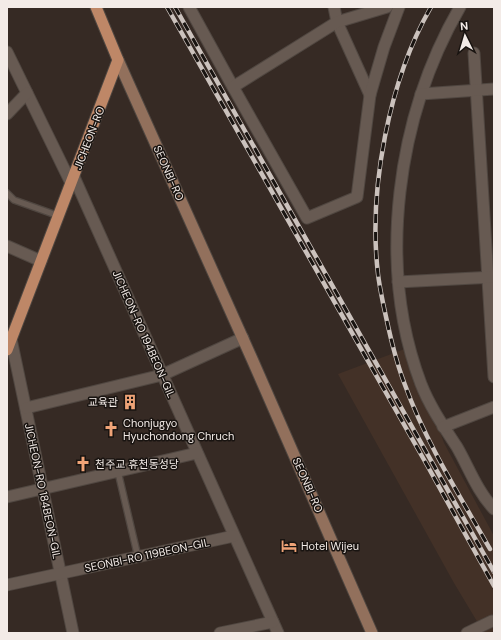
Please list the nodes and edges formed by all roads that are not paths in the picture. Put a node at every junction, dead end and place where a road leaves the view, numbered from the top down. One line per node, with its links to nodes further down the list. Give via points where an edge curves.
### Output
1 (96, 7): 10 (main road, SEONBI-RO)
2 (334, 7): 7 (street)
3 (387, 7): 7 (street)
4 (399, 7): 16 (street)
5 (460, 7): 15 (street, via 443,37)
6 (193, 8): 11 (street)
7 (337, 22): 11 (street); 16 (street)
8 (7, 52): 14 (street, JICHEON-RO 194BEON-GIL)
9 (474, 53): 13 (street)
10 (118, 60): 18 (main road, JICHEON-RO); 25 (main road, SEONBI-RO)
11 (233, 86): 16 (street, via 307,218 357,197)
12 (494, 89): 13 (street)
13 (476, 90): 15 (street); 23 (street)
14 (27, 93): 17 (street); 18 (street, JICHEON-RO 194BEON-GIL)
15 (421, 94): 24 (street, via 405,158 398,228)
16 (370, 95)
17 (7, 114)
18 (73, 180): 20 (main road, JICHEON-RO); 28 (street, JICHEON-RO 194BEON-GIL)
19 (7, 193): 20 (lane, via 14,200)
20 (59, 216): 22 (main road, JICHEON-RO)
21 (7, 246): 22 (street)
22 (41, 261): 26 (main road, JICHEON-RO)
23 (491, 277): 24 (street); 29 (street)
24 (398, 282): 32 (street, via 414,363 422,386)
25 (243, 338): 28 (street); 47 (main road, SEONBI-RO)
26 (11, 339): 27 (main road, JICHEON-RO); 31 (street, JICHEON-RO 184BEON-GIL)
27 (7, 350)
28 (162, 375): 31 (street, JICHEON-RO 184BEON-GIL); 33 (street, JICHEON-RO 194BEON-GIL)
29 (494, 376)
30 (494, 407): 32 (street)
31 (26, 408): 35 (street, JICHEON-RO 184BEON-GIL)
32 (443, 427): 37 (street, via 484,498)
33 (197, 453): 34 (street); 38 (street, JICHEON-RO 194BEON-GIL)
34 (118, 472): 35 (street); 39 (lane)
35 (43, 489): 36 (street); 40 (street, JICHEON-RO 184BEON-GIL)
36 (7, 497)
37 (494, 509)
38 (234, 536): 39 (street, SEONBI-RO 119BEON-GIL); 43 (street, JICHEON-RO 194BEON-GIL)
39 (138, 557): 40 (street, SEONBI-RO 119BEON-GIL)
40 (60, 574): 41 (street, SEONBI-RO 119BEON-GIL); 44 (street, JICHEON-RO 184BEON-GIL)
41 (7, 585)
42 (492, 621): 48 (street)
43 (273, 622): 45 (street); 46 (street, JICHEON-RO 194BEON-GIL)
44 (73, 633)
45 (220, 633)
46 (278, 633)
47 (372, 633)
48 (467, 633)

